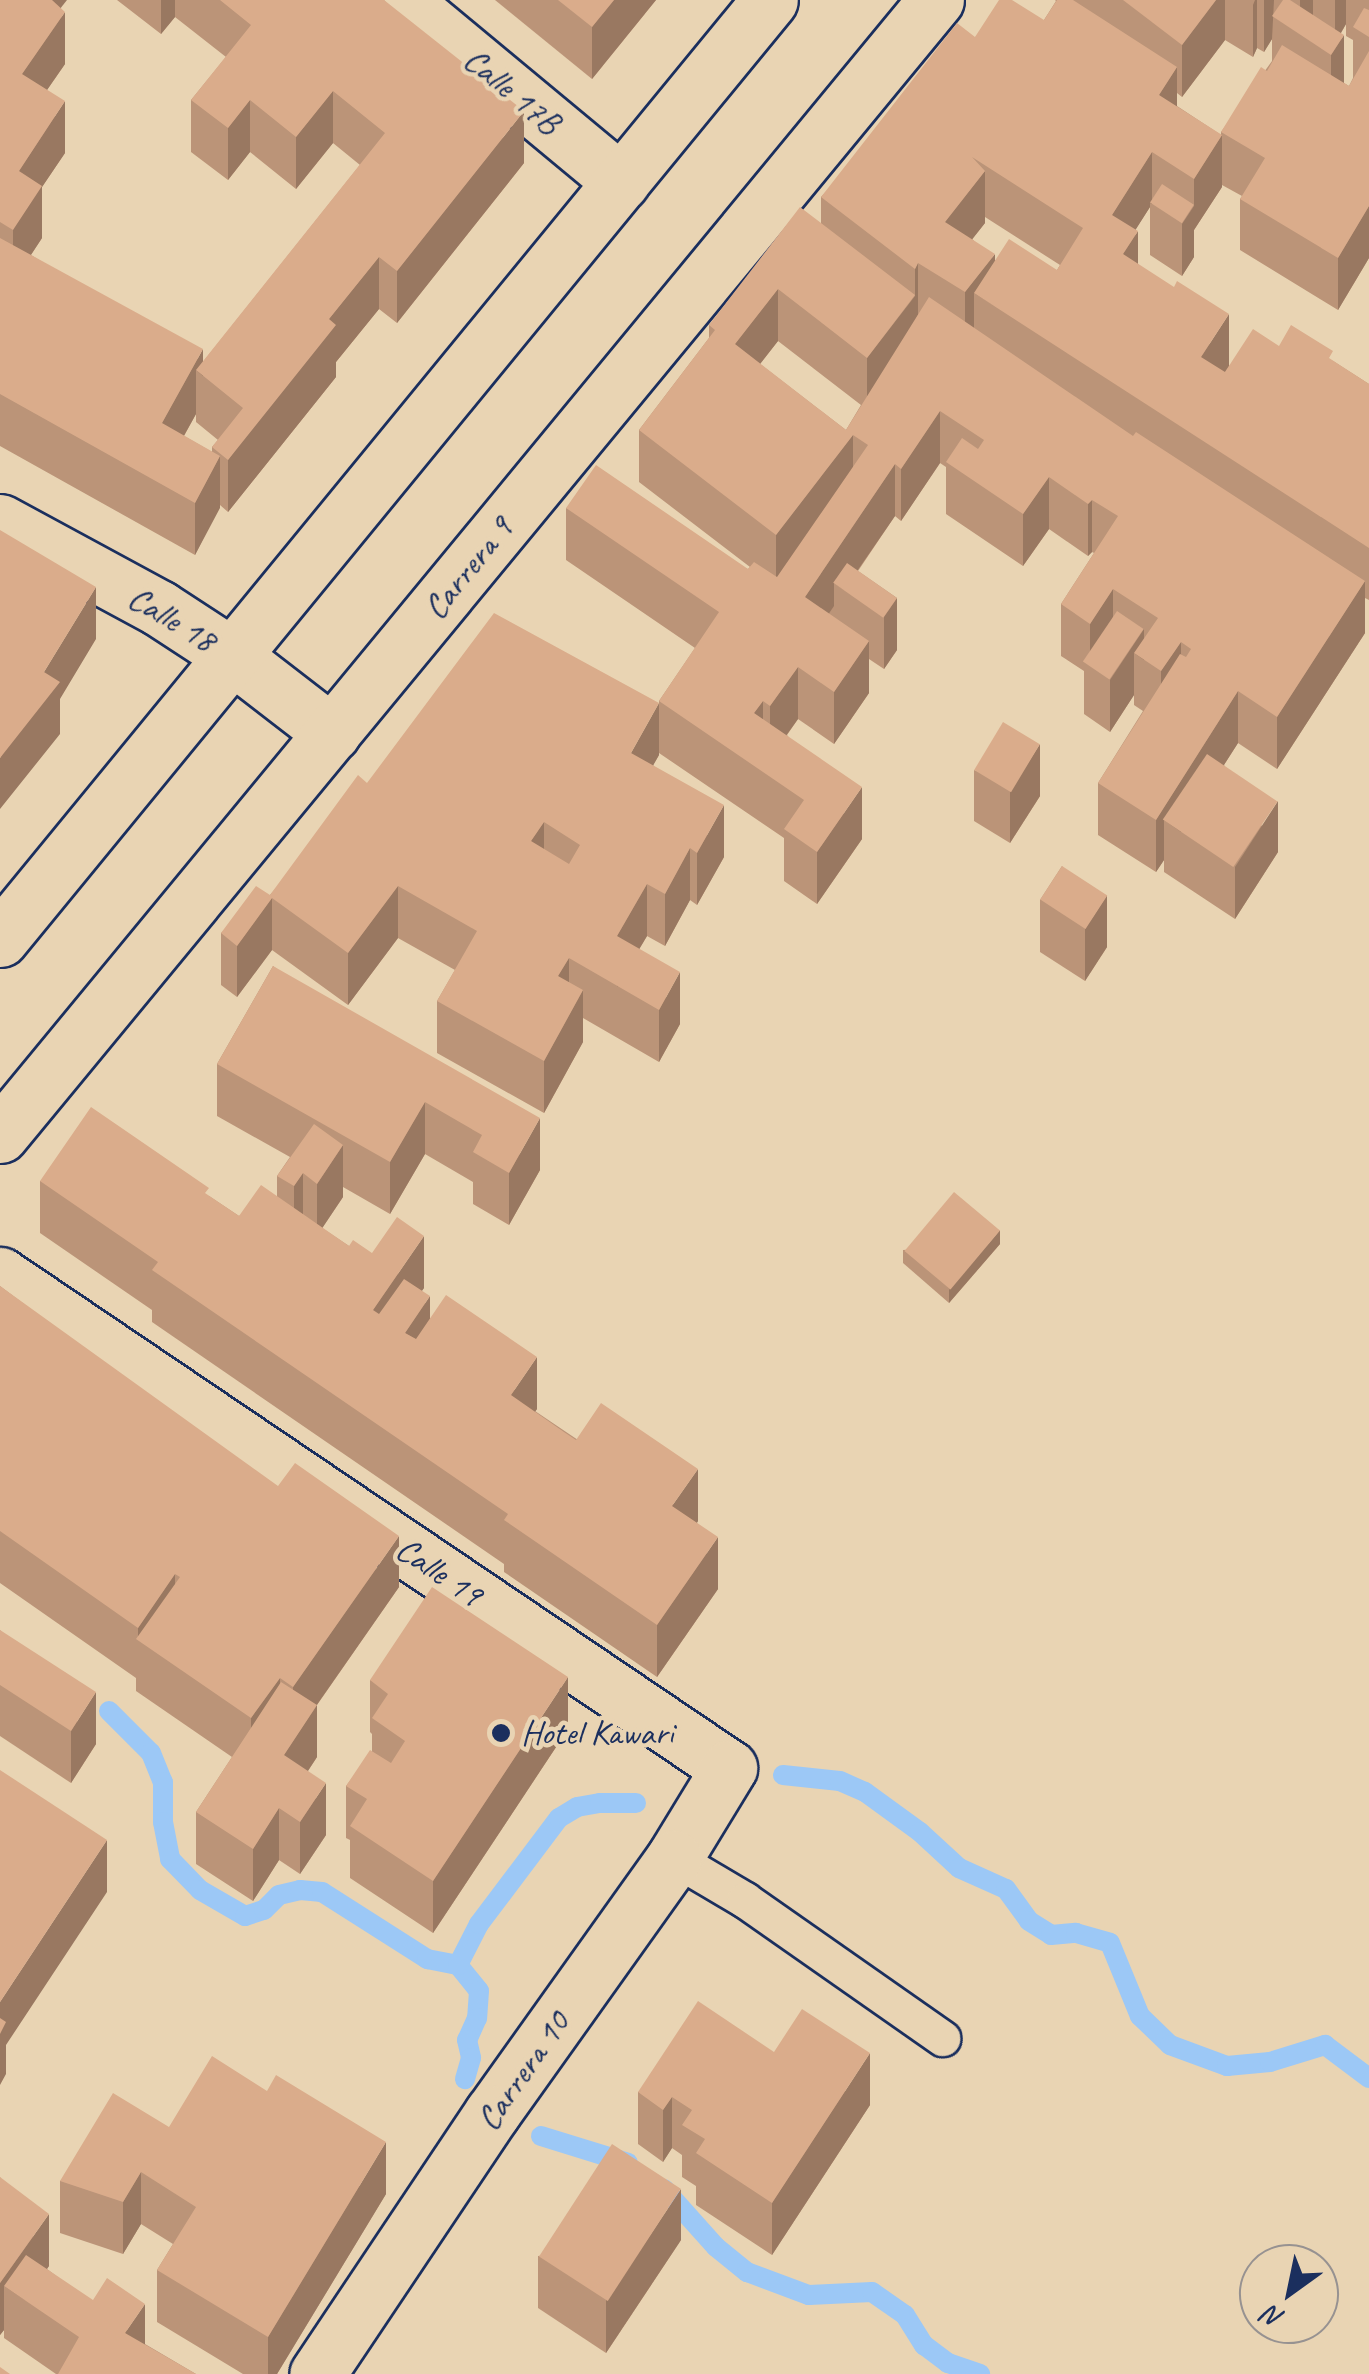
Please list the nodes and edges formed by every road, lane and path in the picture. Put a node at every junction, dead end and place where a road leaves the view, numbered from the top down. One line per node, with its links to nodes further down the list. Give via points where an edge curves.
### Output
1 (402, 0): 4 (main road, Calle 17B)
2 (770, 0): 4 (main road)
3 (936, 0): 7 (main road, Carrera 9)
4 (621, 182): 6 (main road)
5 (0, 522): 6 (main road, Calle 18)
6 (231, 655): 7 (main road, Calle 18); 8 (main road)
7 (332, 733): 9 (main road, Carrera 9)
8 (0, 938)
9 (0, 1136)
10 (0, 1275): 11 (main road, Calle 19)
11 (729, 1768): 12 (main road, Carrera 10)
12 (674, 1858): 13 (lane, via 746,1900); 14 (main road, Carrera 10)
13 (942, 2038)
14 (317, 2374)

